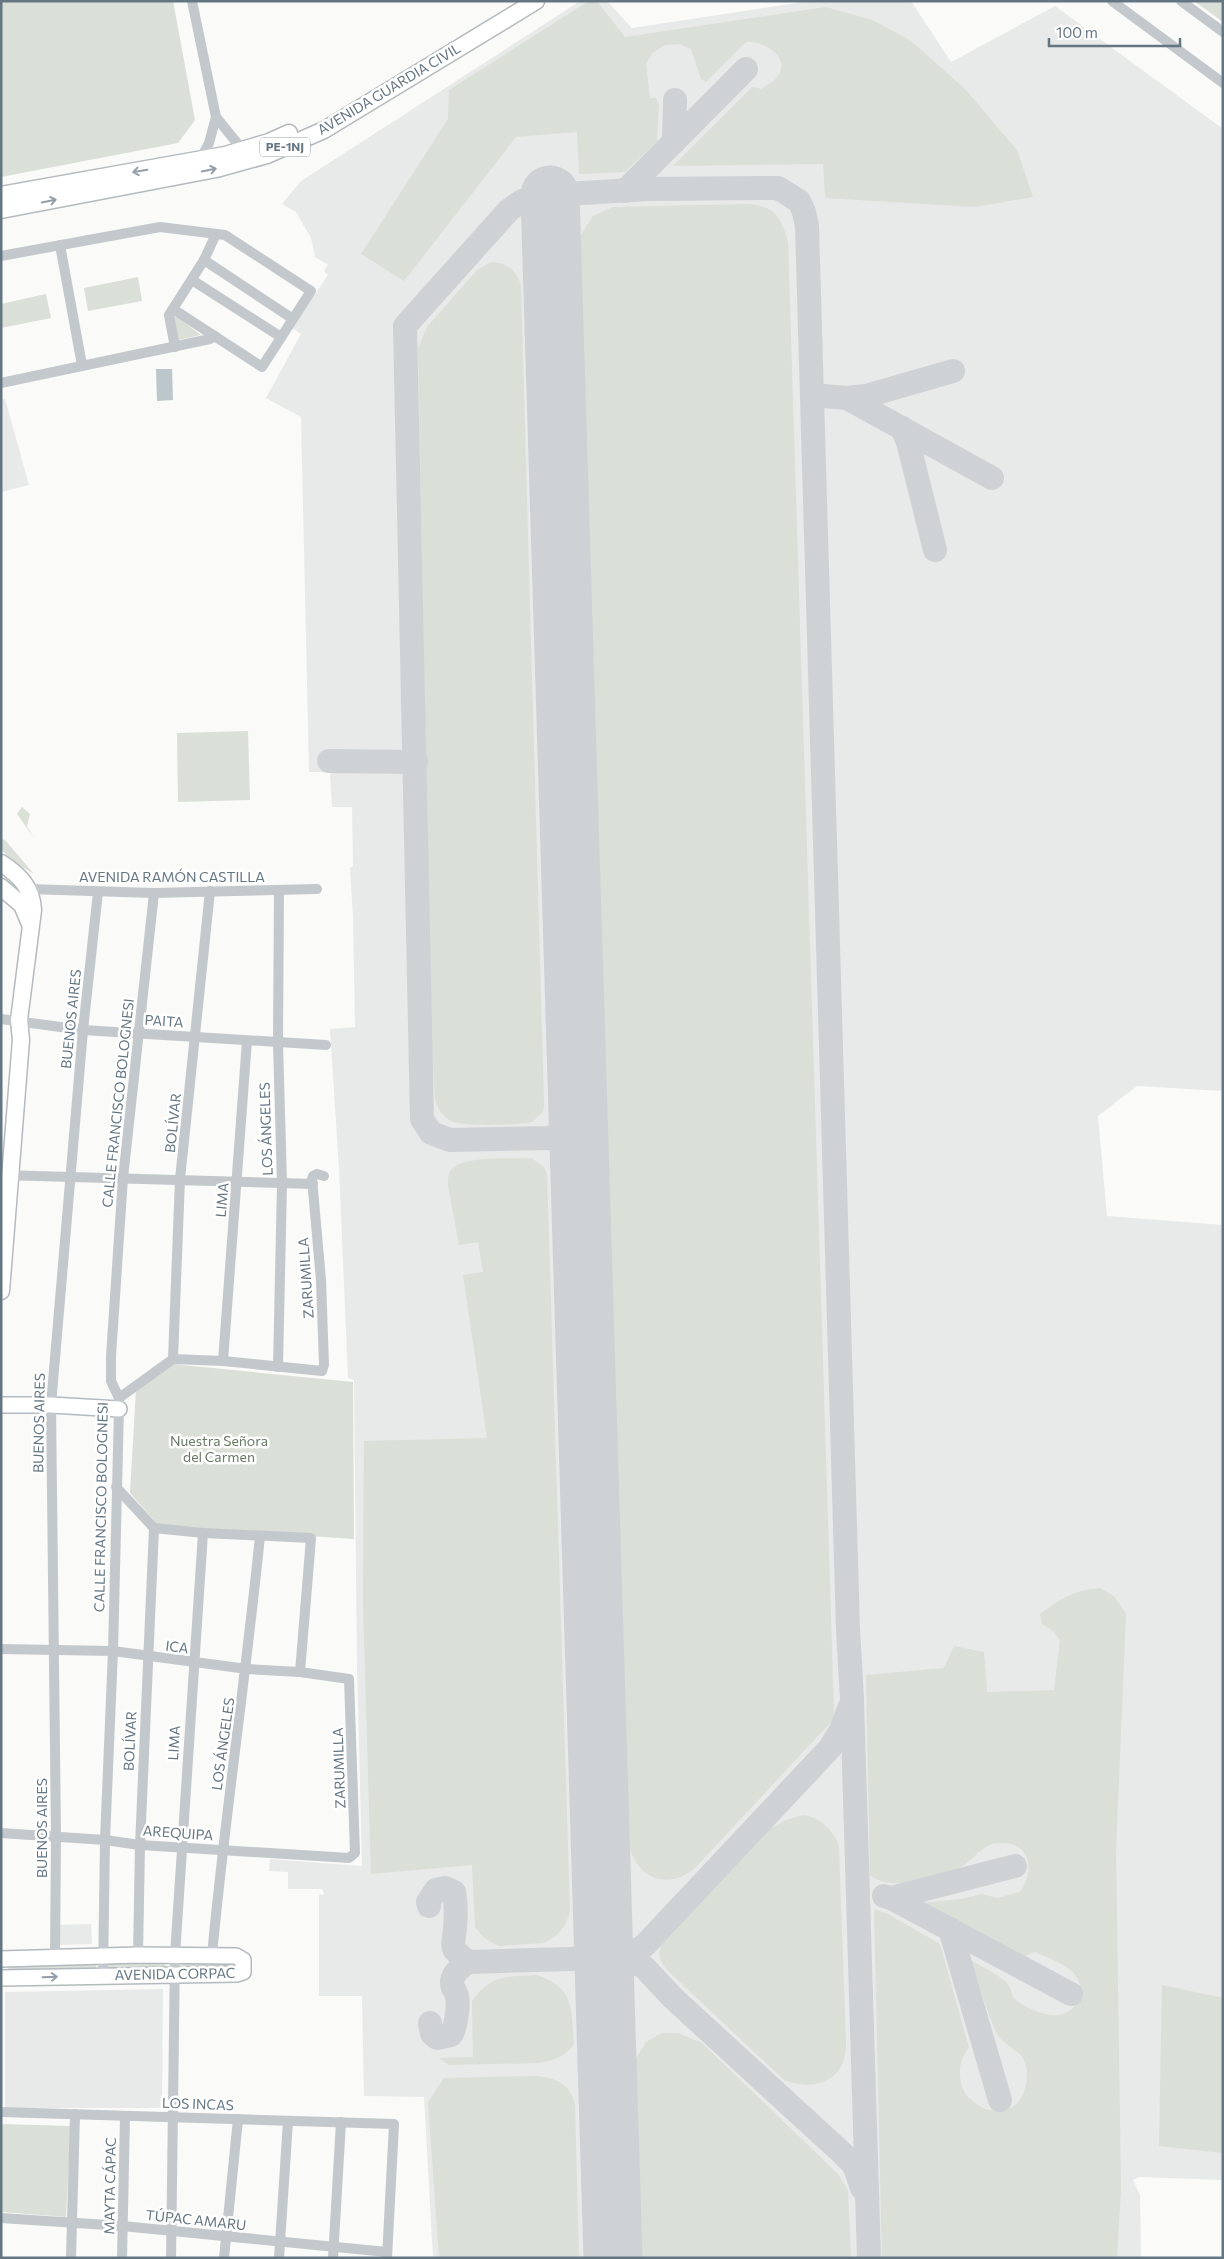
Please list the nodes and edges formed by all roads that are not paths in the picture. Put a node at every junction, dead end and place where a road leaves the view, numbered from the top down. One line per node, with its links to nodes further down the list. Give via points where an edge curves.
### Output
1 (192, 1): 9 (street)
2 (515, 1): 7 (main road, AVENIDA GUARDIA CIVIL / PE-1NJ)
3 (536, 1): 7 (main road, AVENIDA GUARDIA CIVIL / PE-1NJ)
4 (1112, 1): 8 (street)
5 (1181, 1): 6 (street)
6 (1223, 32)
7 (463, 39): 10 (main road, AVENIDA GUARDIA CIVIL / PE-1NJ, via 324,130 267,155)
8 (1223, 82)
9 (216, 117): 10 (street); 11 (street, via 209,143)
10 (246, 155): 11 (main road, AVENIDA GUARDIA CIVIL / PE-1NJ); 13 (main road, AVENIDA GUARDIA CIVIL / PE-1NJ, one-way to 10, via 216,169)
11 (200, 160): 12 (main road, AVENIDA GUARDIA CIVIL / PE-1NJ, one-way to 12)
12 (1, 195)
13 (1, 210)
14 (216, 234): 15 (street, via 160,227); 17 (street); 20 (street, via 225,235 311,291)
15 (60, 245): 16 (street); 24 (street)
16 (1, 256)
17 (204, 260): 18 (street); 20 (street)
18 (192, 280): 19 (street); 22 (street)
19 (173, 309): 21 (street); 23 (street, via 170,315)
20 (293, 319): 22 (street)
21 (214, 336): 22 (street, via 262,367); 23 (street)
22 (281, 337)
23 (175, 347): 24 (street)
24 (82, 365): 25 (street)
25 (1, 382)
26 (1, 863): 28 (main road, via 21,878)
27 (1, 886): 34 (main road, via 22,905)
28 (28, 889): 32 (street, AVENIDA RAMÓN CASTILLA); 34 (main road, via 32,899)
29 (317, 889): 30 (street, AVENIDA RAMÓN CASTILLA)
30 (279, 890): 31 (street, AVENIDA RAMÓN CASTILLA); 41 (street, LOS ÁNGELES)
31 (210, 891): 33 (street, AVENIDA RAMÓN CASTILLA); 39 (street, BOLÍVAR)
32 (98, 892): 33 (street, AVENIDA RAMÓN CASTILLA); 37 (street, BUENOS AIRES)
33 (154, 893): 38 (street, CALLE FRANCISCO BOLOGNESI)
34 (32, 928): 36 (main road)
35 (1, 1019): 36 (street, PAITA)
36 (19, 1020): 37 (street, PAITA); 43 (main road, via 12,1036)
37 (83, 1030): 38 (street, PAITA); 44 (street, BUENOS AIRES)
38 (140, 1033): 39 (street, PAITA); 46 (street, CALLE FRANCISCO BOLOGNESI)
39 (196, 1037): 40 (street, PAITA); 47 (street, BOLÍVAR)
40 (247, 1041): 41 (street, PAITA); 48 (street, LIMA)
41 (278, 1044): 42 (street, PAITA); 49 (street, LOS ÁNGELES)
42 (326, 1045)
43 (4, 1176): 44 (street); 51 (main road)
44 (71, 1176): 46 (street); 57 (street, BUENOS AIRES)
45 (324, 1176): 50 (street, via 314,1175)
46 (123, 1178): 47 (street); 55 (street, CALLE FRANCISCO BOLOGNESI, via 111,1381)
47 (180, 1180): 48 (street); 52 (street, BOLÍVAR)
48 (237, 1182): 49 (street); 53 (street, LIMA)
49 (282, 1183): 50 (street); 54 (street, LOS ÁNGELES)
50 (313, 1184): 54 (street, ZARUMILLA, via 324,1365 322,1371)
51 (1, 1291)
52 (173, 1358): 53 (street); 55 (street)
53 (223, 1361): 54 (street)
54 (278, 1367)
55 (119, 1403): 57 (street); 58 (street, CALLE FRANCISCO BOLOGNESI)
56 (2, 1404): 57 (street)
57 (51, 1405): 63 (street, BUENOS AIRES)
58 (116, 1487): 59 (street); 64 (street, CALLE FRANCISCO BOLOGNESI)
59 (154, 1528): 60 (street); 65 (street, BOLÍVAR)
60 (202, 1533): 61 (street); 66 (street, LIMA)
61 (260, 1536): 67 (street, LOS ÁNGELES); 68 (street, via 312,1540)
62 (1, 1649): 63 (street, ICA)
63 (53, 1650): 64 (street, ICA); 71 (street, BUENOS AIRES)
64 (113, 1651): 65 (street, ICA); 72 (street, CALLE FRANCISCO BOLOGNESI)
65 (148, 1657): 66 (street, ICA); 73 (street, BOLÍVAR)
66 (192, 1662): 67 (street, ICA); 74 (street, LIMA)
67 (247, 1669): 68 (street, ICA); 75 (street, LOS ÁNGELES)
68 (300, 1672): 69 (street, ICA)
69 (349, 1679): 76 (street, ZARUMILLA, via 356,1853)
70 (1, 1833): 71 (street, AREQUIPA)
71 (56, 1836): 72 (street, AREQUIPA); 81 (street, BUENOS AIRES)
72 (105, 1840): 73 (street, AREQUIPA); 80 (street, CALLE FRANCISCO BOLOGNESI)
73 (140, 1845): 74 (street, AREQUIPA); 77 (street, BOLÍVAR)
74 (182, 1847): 75 (street, AREQUIPA); 78 (street, LIMA)
75 (222, 1850): 76 (street, AREQUIPA); 79 (street, LOS ÁNGELES)
76 (353, 1856)
77 (138, 1955): 78 (street, AVENIDA CORPAC); 80 (street, AVENIDA CORPAC)
78 (175, 1955): 79 (street, AVENIDA CORPAC); 83 (street, LIMA)
79 (212, 1955): 83 (street, AVENIDA CORPAC, via 239,1957 245,1965 243,1972)
80 (103, 1956): 81 (street, AVENIDA CORPAC); 84 (street, CALLE FRANCISCO BOLOGNESI)
81 (55, 1957): 82 (street, AVENIDA CORPAC)
82 (1, 1959)
83 (174, 1974): 84 (street, AVENIDA CORPAC); 89 (street, LIMA)
84 (103, 1975): 85 (street, AVENIDA CORPAC, one-way to 84)
85 (1, 1978)
86 (1, 2112): 87 (street, LOS INCAS)
87 (75, 2114): 88 (street, LOS INCAS); 94 (street)
88 (125, 2116): 89 (street, LOS INCAS); 95 (street, MAYTA CÁPAC)
89 (173, 2117): 90 (street, LOS INCAS); 96 (street, LIMA)
90 (238, 2119): 91 (street, LOS INCAS); 97 (street)
91 (288, 2121): 92 (street, LOS INCAS); 98 (street)
92 (341, 2122): 99 (street); 100 (street, LOS INCAS, via 394,2124)
93 (1, 2218): 94 (street, TÚPAC AMARU)
94 (70, 2222): 95 (street, TÚPAC AMARU); 101 (street)
95 (122, 2226): 96 (street, TÚPAC AMARU); 102 (street, MAYTA CÁPAC)
96 (172, 2231): 97 (street, TÚPAC AMARU); 103 (street, LIMA)
97 (226, 2236): 98 (street, TÚPAC AMARU); 104 (street)
98 (280, 2242): 99 (street, TÚPAC AMARU); 105 (street)
99 (334, 2247): 100 (street, TÚPAC AMARU); 106 (street)
100 (387, 2255)
101 (71, 2258)
102 (122, 2258)
103 (171, 2258)
104 (224, 2258)
105 (279, 2258)
106 (333, 2258)

